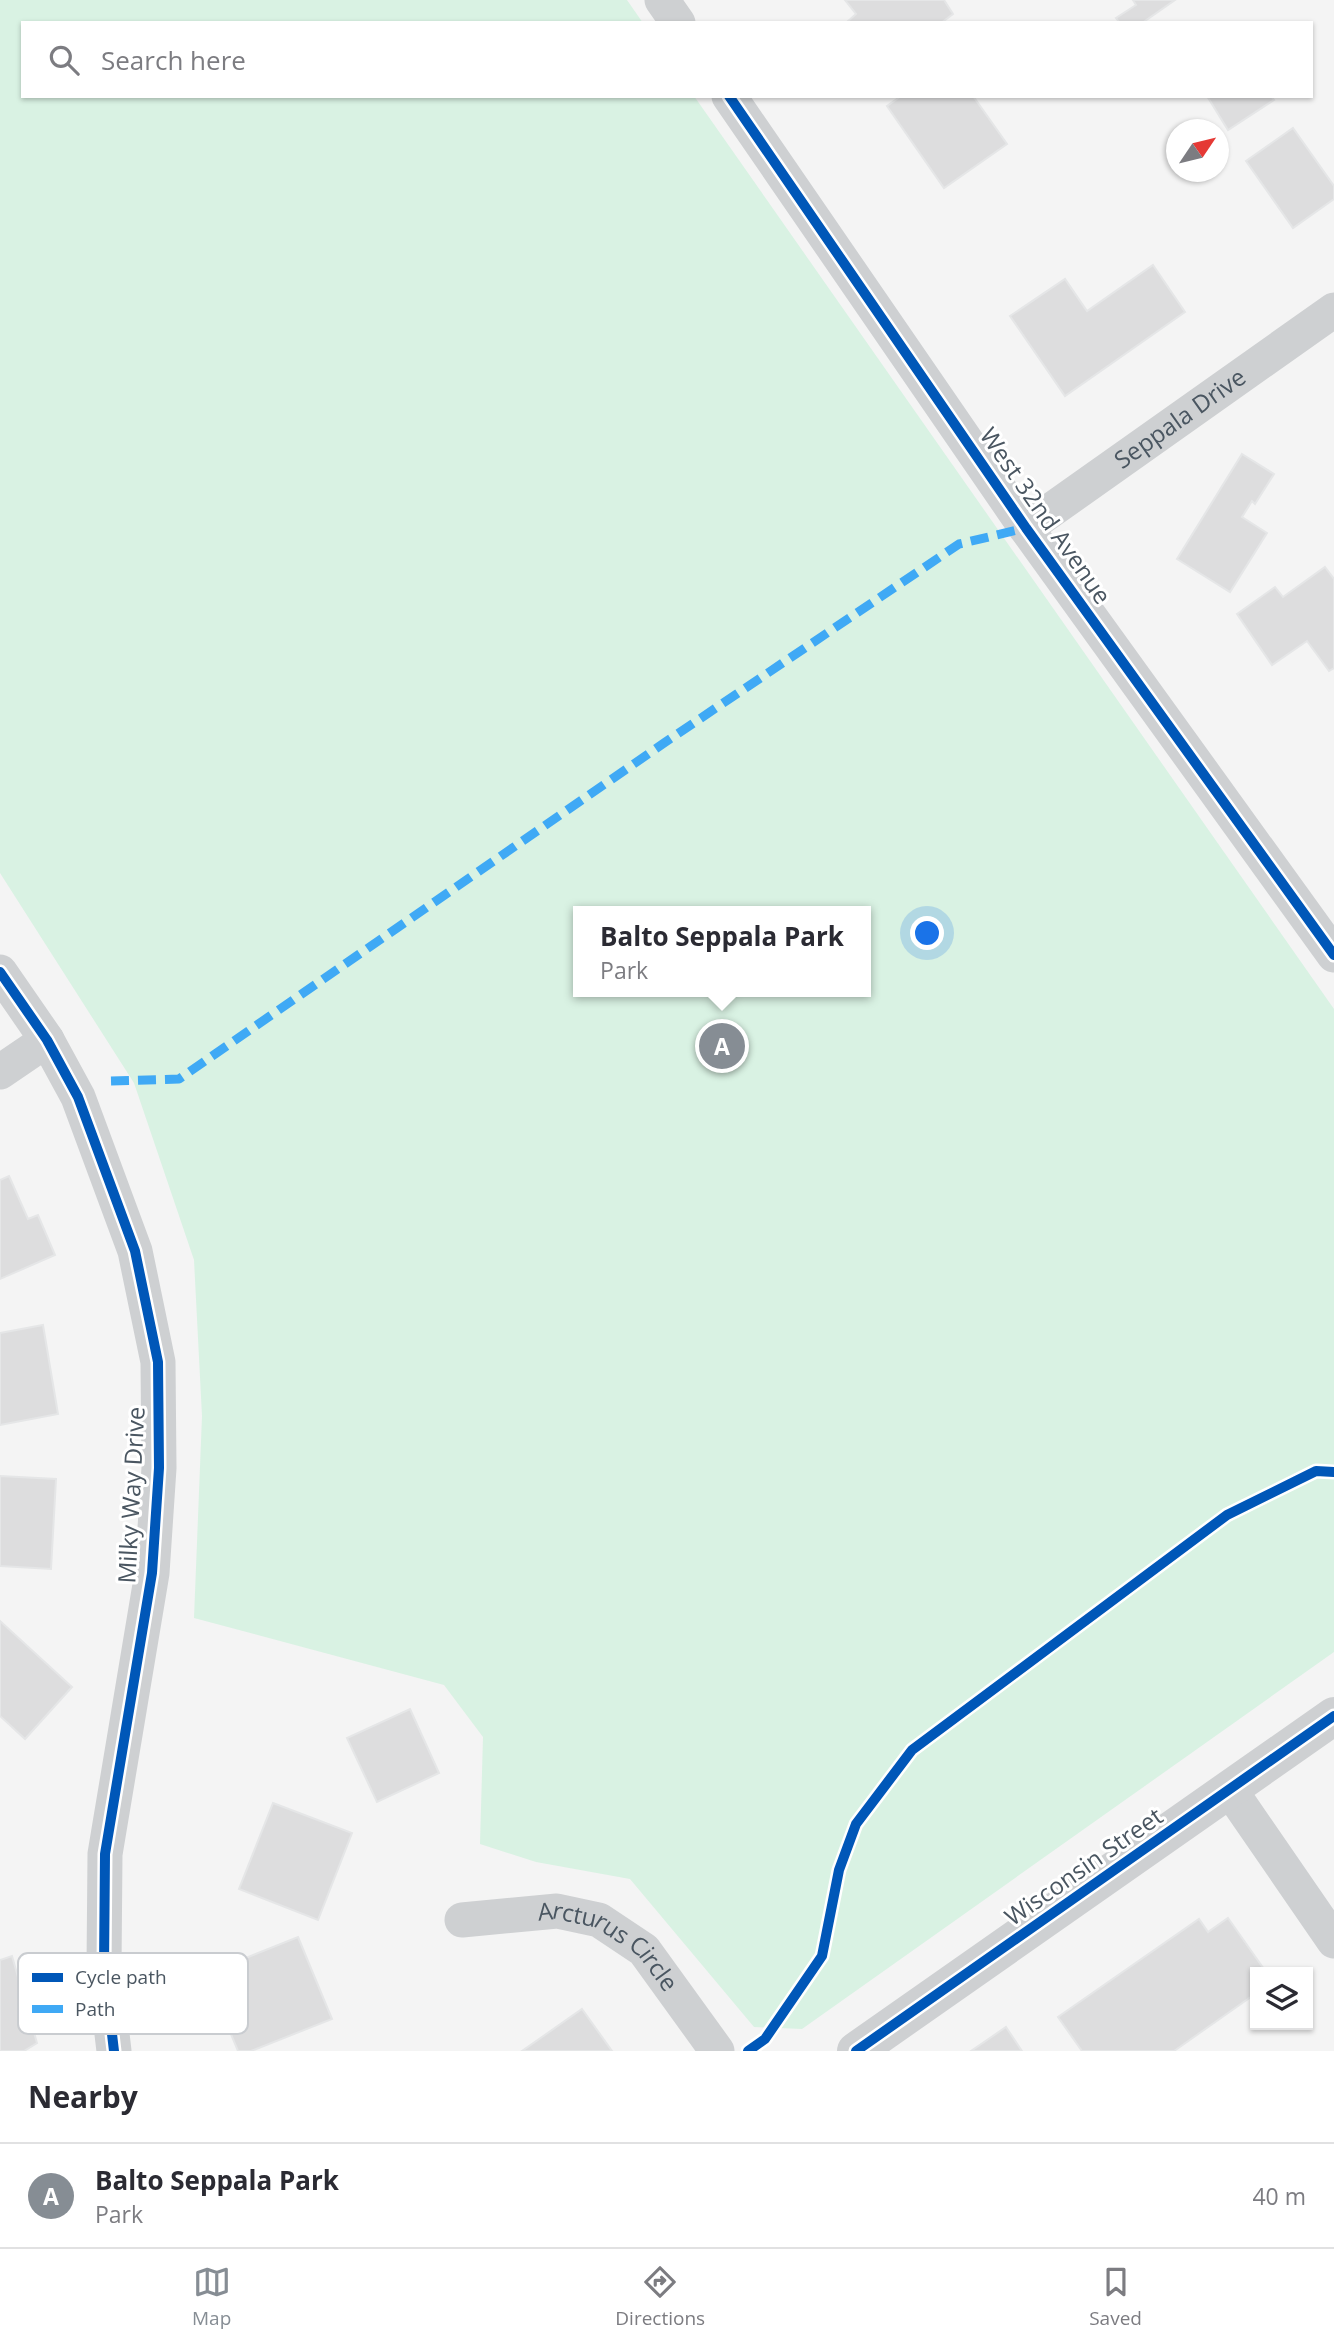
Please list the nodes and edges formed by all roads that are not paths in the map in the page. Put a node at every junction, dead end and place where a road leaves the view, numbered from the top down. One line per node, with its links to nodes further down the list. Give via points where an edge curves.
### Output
1 (663, 0): 2 (street)
2 (677, 21)
3 (730, 98): 5 (street, West 32nd Avenue)
4 (1334, 310): 5 (street, Seppala Drive)
5 (1026, 528): 6 (street, West 32nd Avenue)
6 (1334, 955)
7 (0, 972): 8 (street, Milky Way Drive)
8 (47, 1040): 9 (street); 14 (street, Milky Way Drive, via 78,1097 135,1251 158,1362 159,1468 152,1573 105,1854)
9 (0, 1072)
10 (1334, 1716): 11 (street, Wisconsin Street)
11 (1230, 1790): 13 (street); 16 (street, Wisconsin Street)
12 (461, 1920): 15 (street, Arcturus Circle, via 557,1911 599,1920 644,1950)
13 (1334, 1941)
14 (104, 1953)
15 (717, 2051)
16 (856, 2051)

